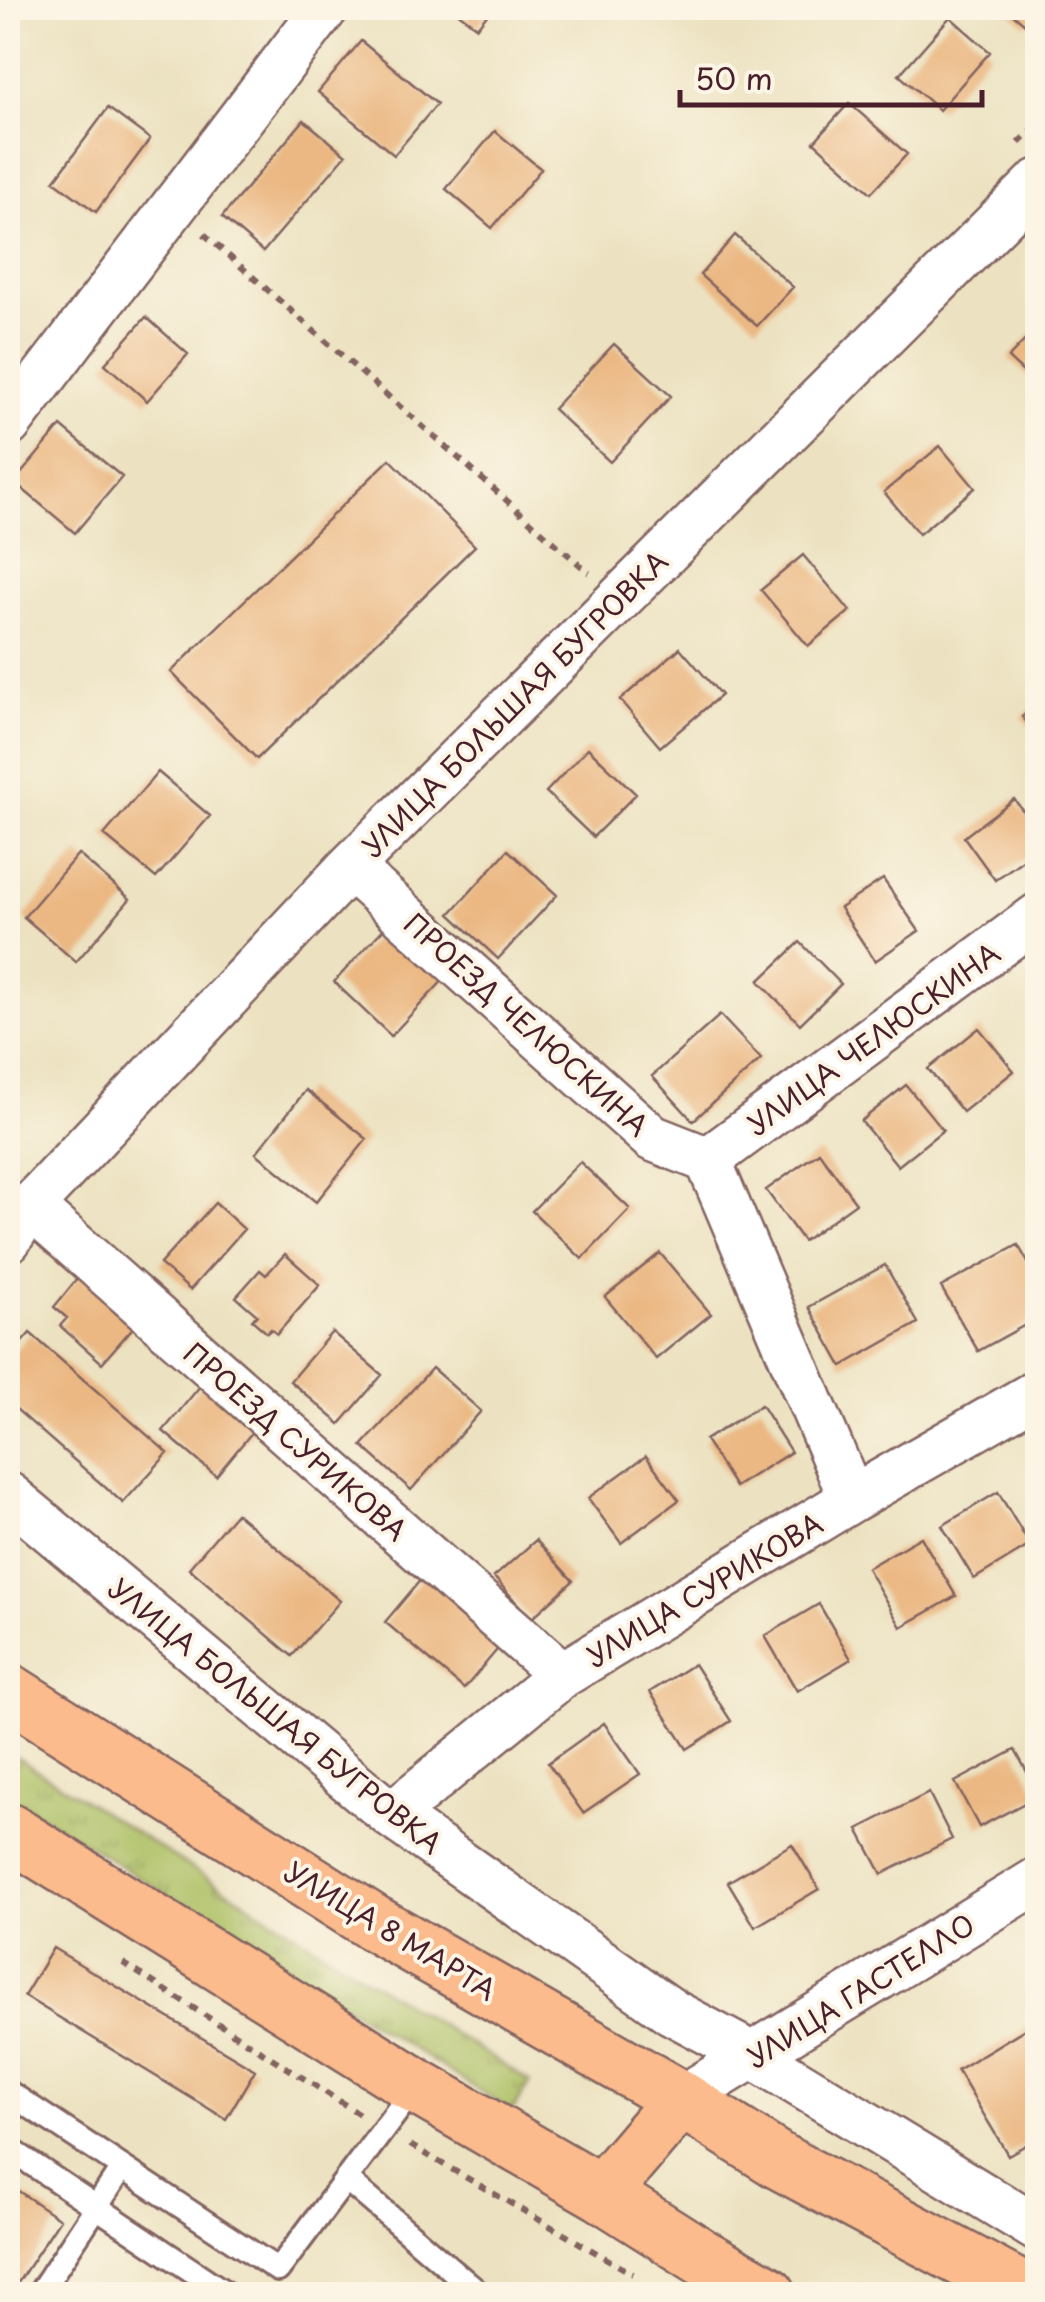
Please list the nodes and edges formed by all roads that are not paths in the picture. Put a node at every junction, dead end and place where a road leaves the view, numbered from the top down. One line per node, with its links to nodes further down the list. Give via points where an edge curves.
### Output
1 (325, 8): 3 (street)
2 (1038, 182): 4 (street, УЛИЦА БОЛЬШАЯ БУГРОВКА)
3 (8, 424)
4 (350, 867): 6 (street, ПРОЕЗД ЧЕЛЮСКИНА, via 652,1138); 7 (street, УЛИЦА БОЛЬШАЯ БУГРОВКА)
5 (1038, 916): 6 (street, УЛИЦА ЧЕЛЮСКИНА)
6 (708, 1160): 10 (street)
7 (19, 1223): 11 (street, ПРОЕЗД СУРИКОВА)
8 (1038, 1392): 10 (street, УЛИЦА СУРИКОВА)
9 (8, 1495): 13 (street, УЛИЦА БОЛЬШАЯ БУГРОВКА)
10 (852, 1499): 11 (street, УЛИЦА СУРИКОВА)
11 (562, 1675): 13 (street, УЛИЦА СУРИКОВА)
12 (8, 1692): 19 (main road, УЛИЦА 8 МАРТА, via 372,1922)
13 (391, 1815): 16 (street, УЛИЦА БОЛЬШАЯ БУГРОВКА, via 672,2012)
14 (8, 1831): 17 (main road)
15 (1038, 1880): 16 (street, УЛИЦА ГАСТЕЛЛО)
16 (754, 2056): 19 (street, УЛИЦА ГАСТЕЛЛО); 25 (street, УЛИЦА БОЛЬШАЯ БУГРОВКА)
17 (416, 2086): 22 (lane); 23 (main road)
18 (8, 2092): 21 (lane)
19 (681, 2100): 23 (main road); 30 (main road, УЛИЦА 8 МАРТА, via 779,2161)
20 (8, 2148): 24 (lane)
21 (122, 2168): 22 (lane, via 278,2270); 24 (lane)
22 (346, 2179): 28 (lane)
23 (601, 2193): 29 (main road)
24 (97, 2208): 26 (lane); 27 (lane)
25 (1038, 2229)
26 (39, 2294)
27 (227, 2294)
28 (480, 2294)
29 (768, 2294)
30 (1029, 2294)

